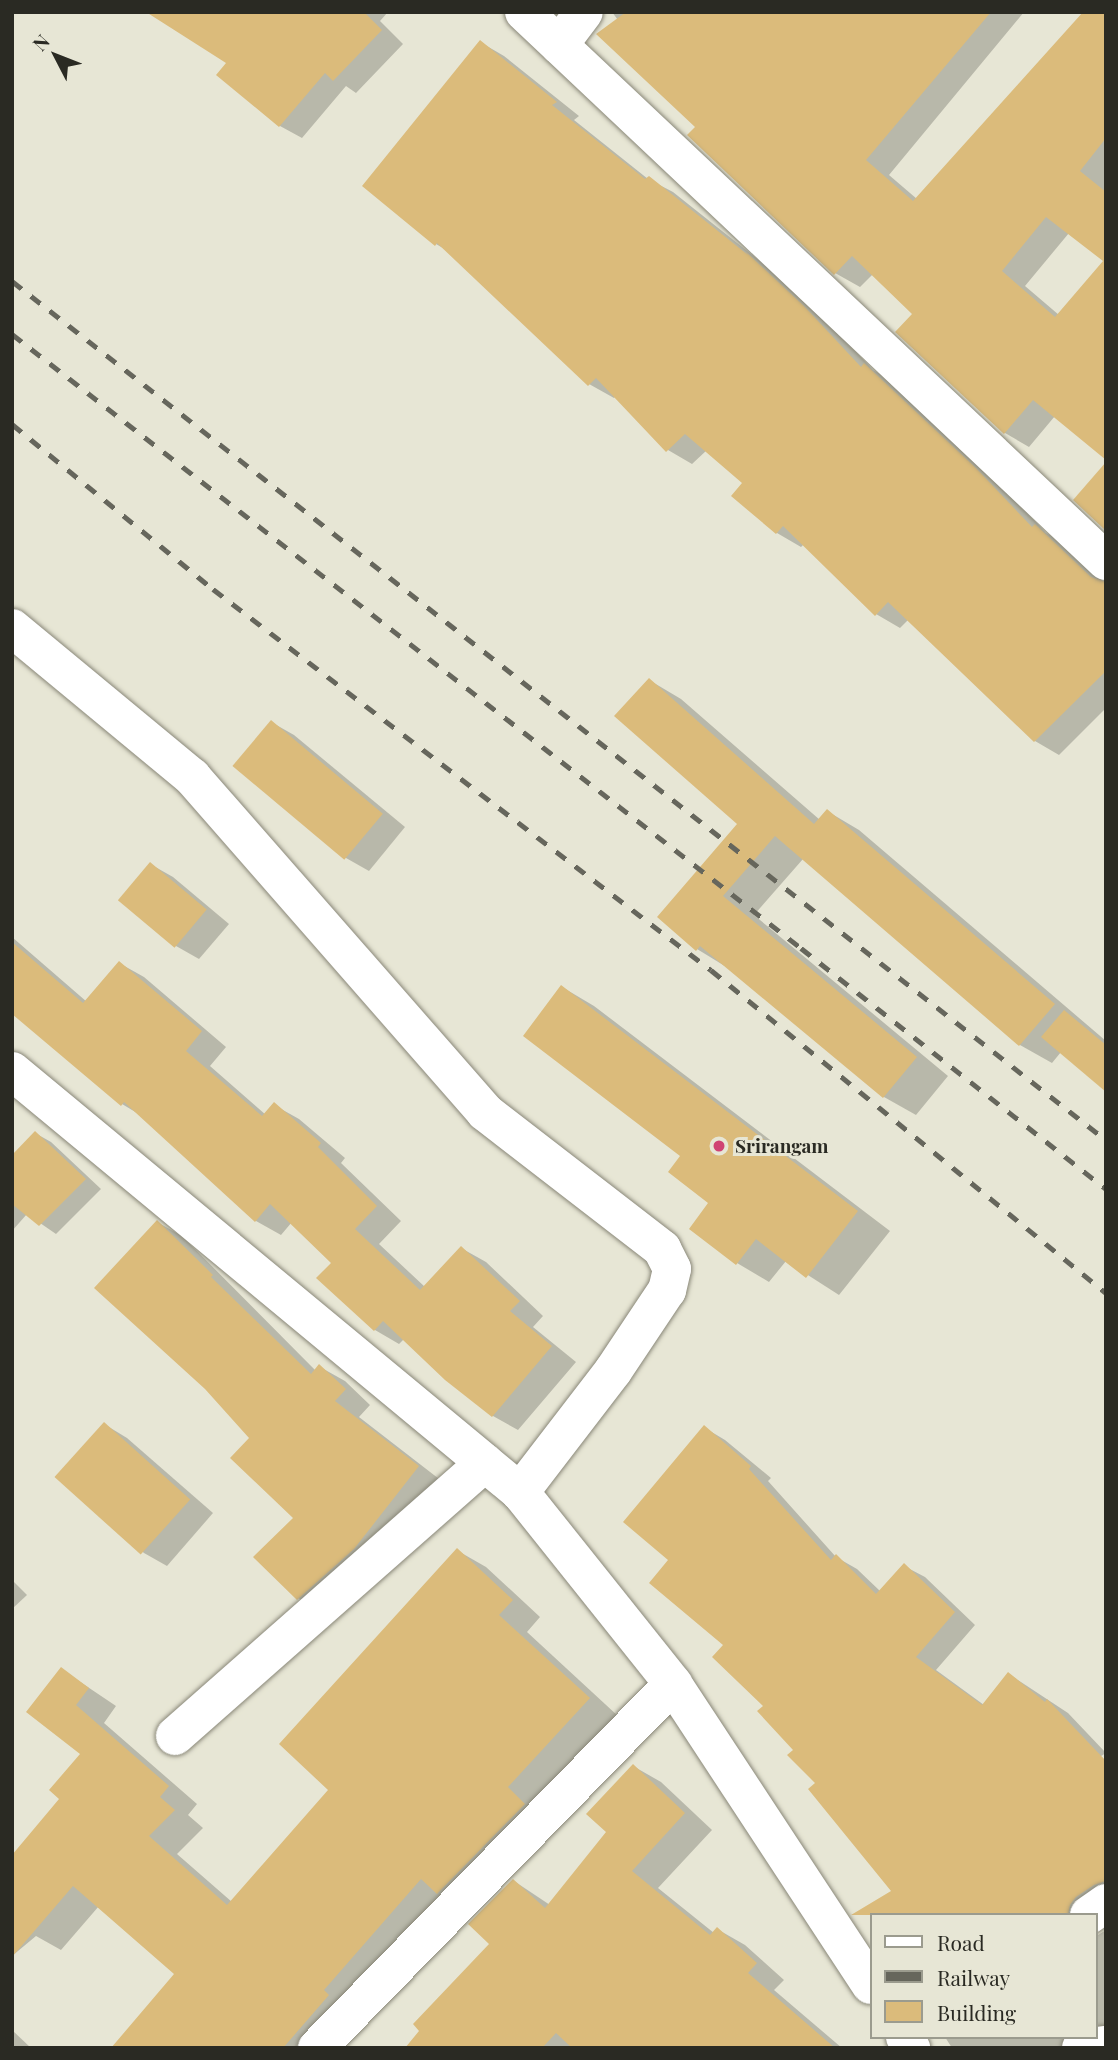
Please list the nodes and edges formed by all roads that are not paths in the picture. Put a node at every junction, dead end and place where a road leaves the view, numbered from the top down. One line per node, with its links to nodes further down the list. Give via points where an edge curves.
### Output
1 (524, 12): 3 (street)
2 (584, 12): 3 (street)
3 (559, 45): 4 (street)
4 (1106, 561)
5 (12, 628): 8 (street, via 192,776 485,1112 662,1249 672,1269 667,1290 613,1371)
6 (12, 1071): 7 (street)
7 (485, 1463): 8 (street); 10 (street)
8 (520, 1492): 9 (street)
9 (673, 1684): 11 (street); 13 (street)
10 (175, 1736)
11 (870, 1983)
12 (1106, 2045): 14 (street)
13 (317, 2048)
14 (1081, 2048)

